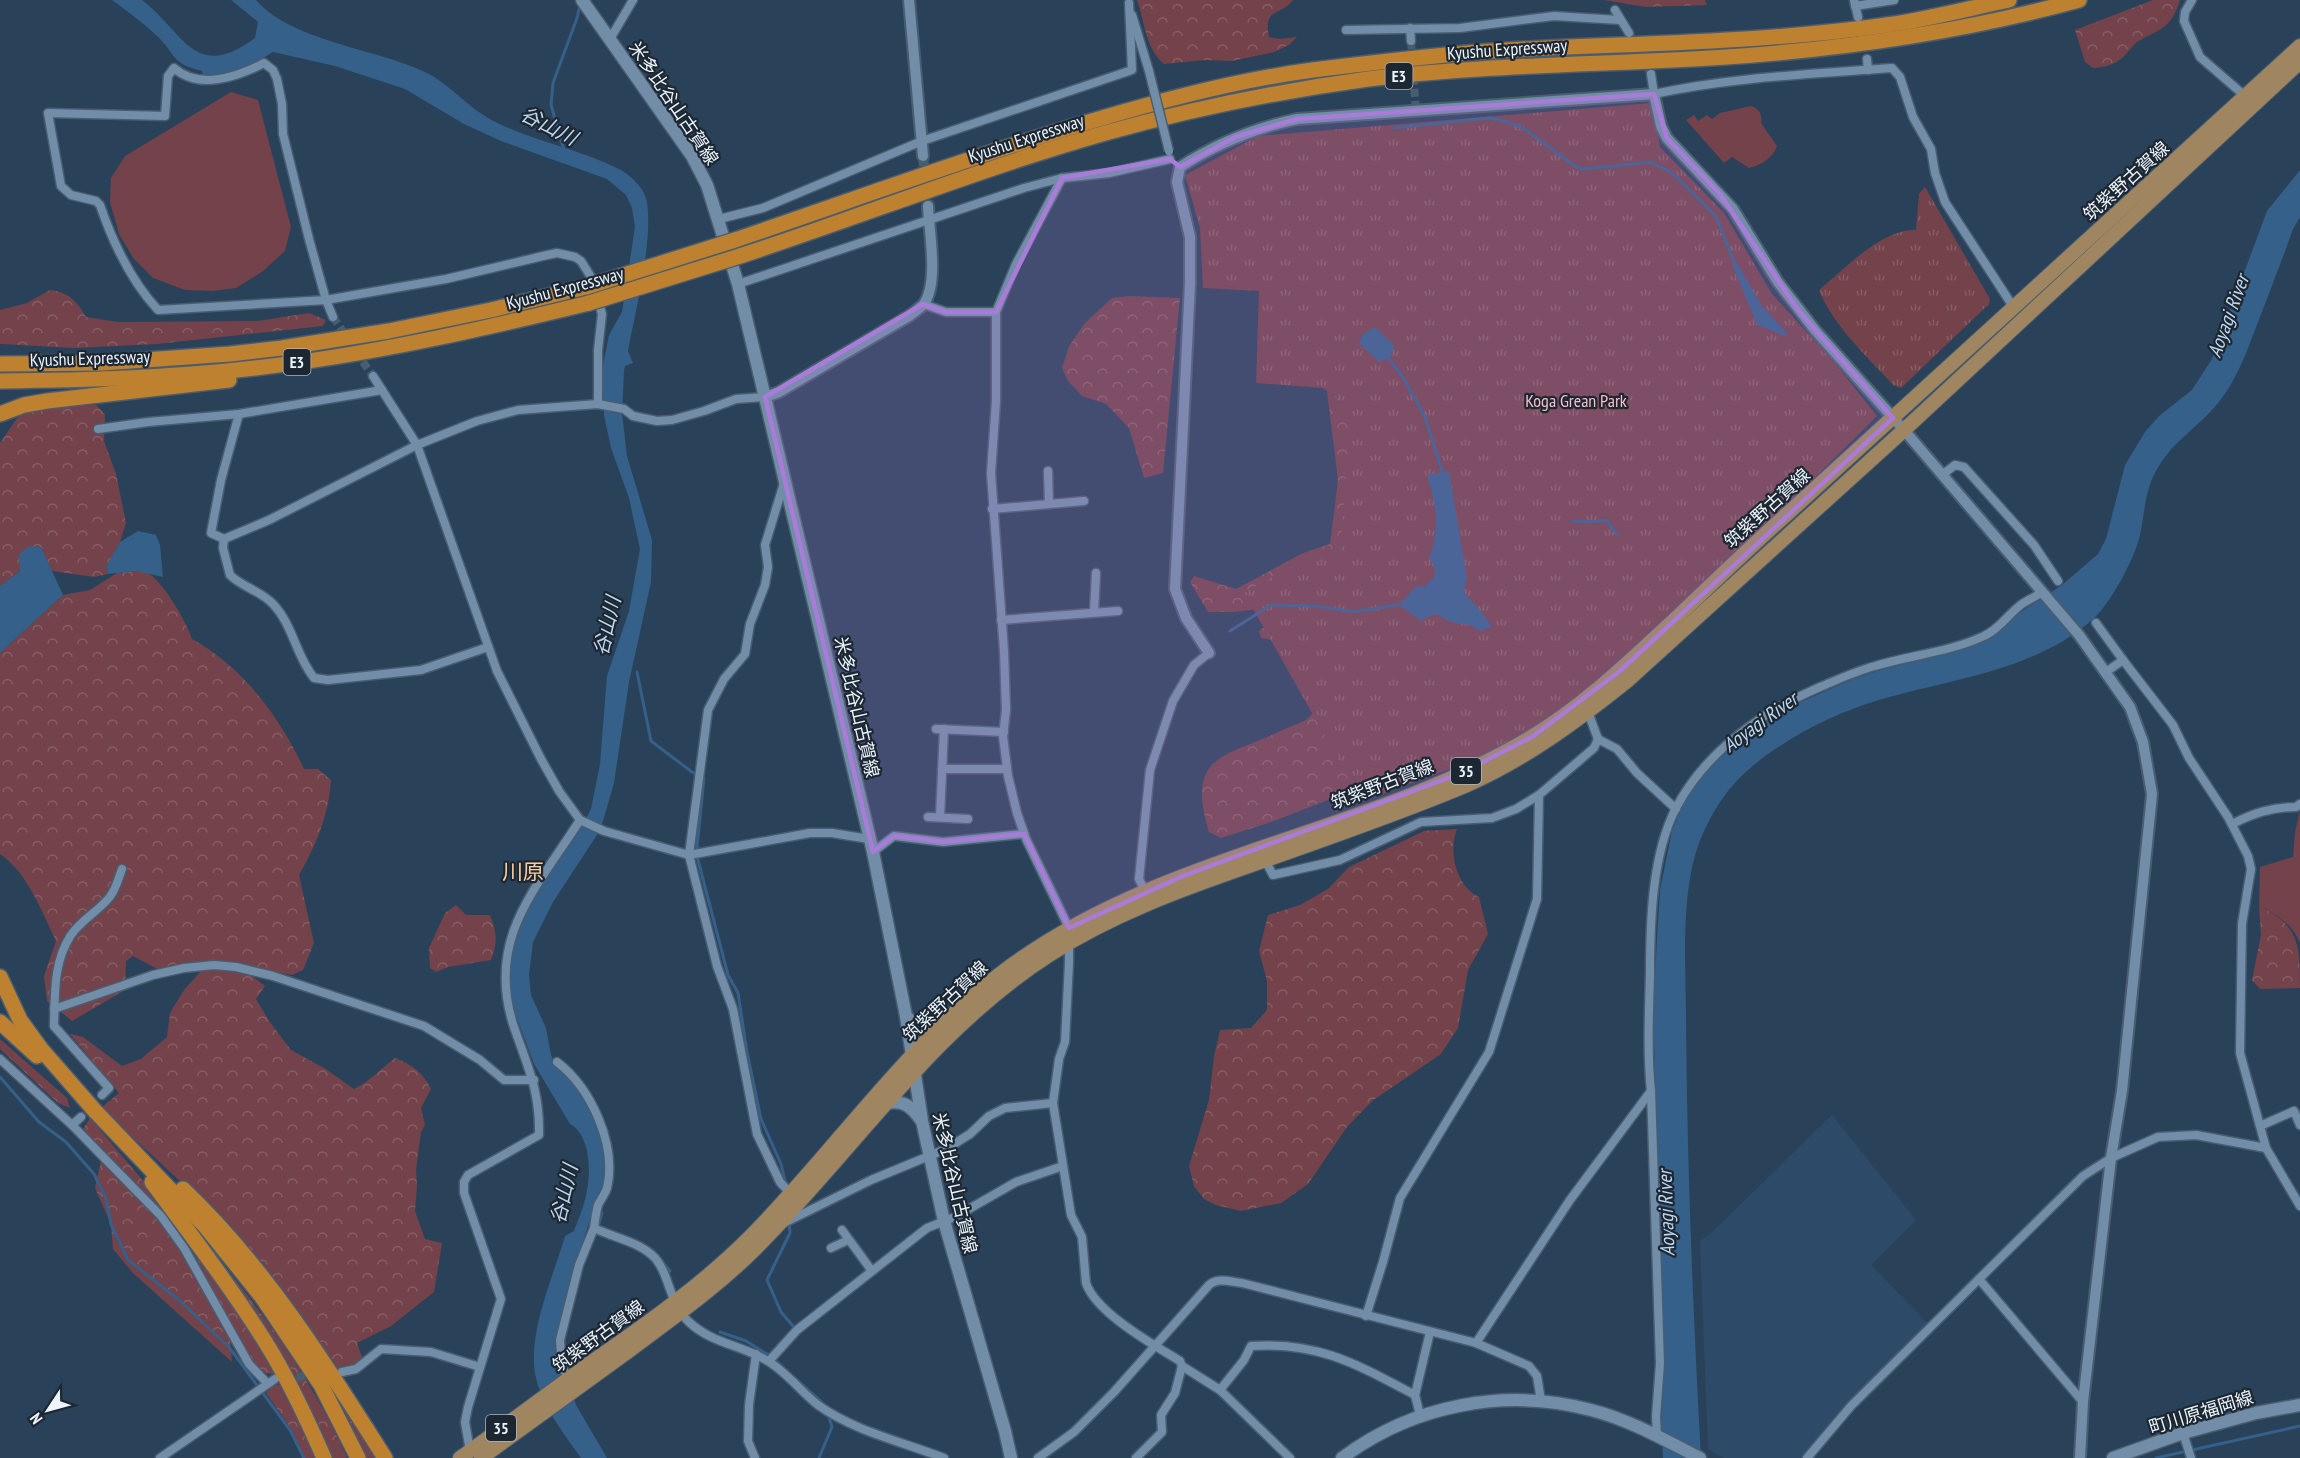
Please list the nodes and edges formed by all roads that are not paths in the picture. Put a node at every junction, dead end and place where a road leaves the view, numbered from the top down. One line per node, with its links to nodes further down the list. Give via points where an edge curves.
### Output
1 (633, 0): 16 (street)
2 (909, 0): 25 (street)
3 (1894, 0): 9 (street)
4 (2009, 0): 40 (highway, Kyushu Expressway / E3, bridge, via 1893,24 1717,41 1504,50 1400,59 1256,80 1081,124 735,240 586,286 491,310 230,354 102,363)
5 (2079, 0): 39 (highway, Kyushu Expressway / E3, bridge, via 1901,39 1724,57 1480,69 1369,79 1206,107 1105,133 589,303 498,326)
6 (2192, 0): 24 (street, via 2184,21 2200,57)
7 (584, 2): 16 (main road, 米多比谷山古賀線)
8 (1128, 2): 25 (street, via 1132,70); 26 (street, bridge)
9 (1854, 3): 11 (street)
10 (1615, 10): 12 (street)
11 (1858, 17)
12 (1620, 20): 13 (street, via 1554,16 1460,28); 15 (street)
13 (1410, 28): 14 (street); 17 (street)
14 (1346, 30)
15 (1629, 33)
16 (610, 39): 31 (main road, 米多比谷山古賀線, via 692,156)
17 (1411, 41)
18 (2300, 46): 24 (main road, 筑紫野古賀線 / 35)
19 (1867, 59): 21 (street)
20 (2300, 62): 50 (main road, 筑紫野古賀線 / 35)
21 (1868, 70): 23 (street, via 1803,73); 36 (street, via 1892,68 1897,72 1913,117 1930,149 1945,202)
22 (1651, 74): 23 (street)
23 (1654, 94): 28 (street, via 1298,119 1235,137); 48 (street, via 1667,138 1733,209 1799,311)
24 (2245, 96): 36 (main road, 筑紫野古賀線 / 35)
25 (922, 141): 27 (street); 31 (street, via 763,208)
26 (1170, 155): 28 (street); 29 (street, via 1109,173)
27 (923, 156)
28 (1180, 167): 67 (street, via 1177,182 1190,237 1190,284 1175,589 1186,618)
29 (1062, 178): 32 (street); 37 (street, via 1016,264)
30 (928, 206): 32 (street)
31 (719, 219): 33 (main road, 米多比谷山古賀線)
32 (929, 220): 33 (street); 35 (street, via 932,272)
33 (738, 284): 44 (main road, 米多比谷山古賀線)
34 (326, 300): 34 (street, via 158,310 122,260 100,205 71,195 61,186 48,113 165,116 168,76 174,68 193,79 212,79 246,72 264,63 277,79 283,134); 38 (street); 45 (street, via 447,279 557,253 575,257 591,277 602,314)
35 (923, 304): 37 (street, via 946,312); 44 (street, via 909,316)
36 (2014, 308): 48 (main road, 筑紫野古賀線 / 35)
37 (996, 312): 57 (street)
38 (333, 317)
39 (332, 358): 42 (highway, Kyushu Expressway / E3, via 253,369 110,379); 46 (highway, via 226,380 47,401)
40 (0, 364)
41 (373, 376): 43 (street)
42 (0, 381)
43 (382, 390): 47 (street); 51 (street)
44 (765, 397): 45 (street, via 736,399 672,420 657,421); 54 (main road, 米多比谷山古賀線)
45 (599, 404): 51 (street, via 518,410 477,421)
46 (0, 414)
47 (239, 414): 49 (street); 58 (street, via 211,533)
48 (1893, 418): 50 (street); 89 (main road, 筑紫野古賀線 / 35, via 1620,671 1532,736 1404,797)
49 (98, 429)
50 (1904, 430): 53 (street); 70 (main road, 筑紫野古賀線 / 35)
51 (417, 445): 58 (street); 66 (street)
52 (1048, 471): 56 (street)
53 (1942, 475): 60 (street, via 1955,465 1964,467 2028,538); 61 (street)
54 (784, 482): 84 (main road, 米多比谷山古賀線); 86 (street, via 765,545 765,585 750,624 745,654 724,679 708,710)
55 (1084, 501): 56 (street)
56 (1049, 504): 57 (street)
57 (993, 509): 64 (street)
58 (224, 539): 66 (street, via 230,575 273,604 314,678 328,680 421,670)
59 (1096, 573): 63 (street)
60 (2058, 581)
61 (2044, 595): 69 (street); 77 (street, via 2021,605 1988,635 1965,645 1874,666 1772,712 1722,748)
62 (1118, 610): 63 (street)
63 (1095, 612): 64 (street)
64 (1000, 620): 71 (street)
65 (2096, 623): 68 (street)
66 (488, 647): 81 (street, via 525,731)
67 (1209, 653): 89 (street, via 1194,665 1173,700 1150,770 1139,879)
68 (2123, 660): 69 (street); 82 (street, via 2173,725 2189,758)
69 (2106, 672): 113 (street, via 2134,716 2152,794 2122,1091)
70 (1588, 712): 72 (street); 87 (main road, 筑紫野古賀線 / 35, via 1534,749 1469,784)
71 (1004, 732): 73 (street, via 940,729); 74 (street)
72 (1598, 740): 75 (street, via 1589,754); 77 (street, via 1617,749)
73 (942, 769): 74 (street); 79 (street)
74 (1007, 769): 83 (street)
75 (1539, 795): 87 (street, via 1492,818 1421,822 1340,860 1273,875); 127 (street, via 1537,899 1489,1052 1400,1198)
76 (2300, 804): 82 (street, via 2255,812)
77 (1676, 809): 101 (street, via 1666,834 1654,891 1650,934)
78 (928, 817): 79 (street)
79 (939, 817): 80 (street)
80 (968, 819)
81 (580, 820): 86 (street, via 604,831); 100 (street, via 537,884 510,940 505,990)
82 (2232, 824): 109 (street, via 2251,869 2242,924 2240,1053)
83 (1024, 834): 85 (street, via 943,842 894,836); 90 (street)
84 (869, 838): 85 (main road, 米多比谷山古賀線); 86 (street, via 810,833)
85 (873, 852): 93 (main road, 米多比谷山古賀線)
86 (689, 855): 116 (street, via 717,966 733,1009 757,1134 780,1182)
87 (1265, 860): 90 (main road, 筑紫野古賀線 / 35)
88 (122, 869): 92 (street, via 109,899 82,922 62,952)
89 (1145, 891): 90 (main road, 筑紫野古賀線 / 35)
90 (1069, 935): 95 (main road, 筑紫野古賀線 / 35, via 1040,946 988,983); 99 (main road, 筑紫野古賀線 / 35, via 940,1043); 104 (street, via 1065,1042)
91 (0, 977): 111 (highway, via 20,1020 41,1049)
92 (54, 1009): 100 (street, via 153,975 214,965 236,967 424,1026 480,1060 504,1080); 102 (street, via 54,1026 109,1088)
93 (906, 1016): 95 (main road, via 921,1026); 96 (main road, 米多比谷山古賀線)
94 (0, 1022): 115 (highway)
95 (942, 1024): 96 (main road, 筑紫野古賀線 / 35)
96 (912, 1056): 99 (main road, 米多比谷山古賀線); 116 (main road, 筑紫野古賀線 / 35)
97 (0, 1059): 107 (street)
98 (557, 1062): 120 (street, via 585,1094 608,1148 607,1190 598,1206)
99 (914, 1073): 103 (main road, 筑紫野古賀線 / 35); 106 (main road, 米多比谷山古賀線)
100 (534, 1080): 134 (street, via 539,1135 468,1175 464,1182 464,1193 501,1299)
101 (1651, 1091): 129 (street, via 1570,1200); 146 (street, via 1660,1363 1656,1417)
102 (102, 1095)
103 (886, 1104): 106 (main road, via 901,1101); 119 (main road, 筑紫野古賀線 / 35)
104 (1053, 1104): 112 (street, via 1005,1108 946,1149); 114 (street)
105 (81, 1117): 107 (street)
106 (922, 1121): 112 (main road, 米多比谷山古賀線)
107 (72, 1125): 137 (street, via 161,1216 184,1248 249,1364)
108 (2300, 1125): 109 (street, via 2294,1112)
109 (2260, 1126): 110 (street)
110 (2266, 1148): 113 (street, via 2196,1135 2157,1137); 117 (street)
111 (136, 1152): 151 (highway, via 262,1297 321,1385); 152 (highway, via 192,1198 249,1259 281,1299)
112 (929, 1154): 118 (main road, 米多比谷山古賀線); 119 (street)
113 (2111, 1158): 125 (street, via 2084,1176); 142 (street)
114 (1063, 1166): 118 (street, via 1016,1182); 130 (street, via 1071,1215 1082,1237 1088,1289 1117,1320)
115 (142, 1167): 149 (highway, via 257,1329 301,1407); 150 (highway, via 257,1300 317,1388)
116 (790, 1193): 126 (main road, 筑紫野古賀線 / 35)
117 (2300, 1206)
118 (944, 1221): 124 (street, via 927,1228); 155 (main road, 米多比谷山古賀線)
119 (779, 1225): 126 (main road, 筑紫野古賀線 / 35, via 727,1276)
120 (594, 1228): 126 (street, via 653,1255); 138 (street, via 579,1265 560,1341)
121 (842, 1230): 122 (street)
122 (848, 1240): 123 (street); 124 (street)
123 (831, 1248)
124 (872, 1271): 132 (street, via 797,1330)
125 (1979, 1279): 142 (street); 161 (street, via 1851,1406)
126 (678, 1308): 131 (street, via 689,1322 713,1339); 138 (main road, 筑紫野古賀線 / 35)
127 (1366, 1316): 128 (street); 130 (street, via 1222,1280 1209,1285)
128 (1430, 1332): 129 (street); 140 (street)
129 (1476, 1343): 141 (street, via 1529,1366 1537,1376)
130 (1155, 1345): 133 (street); 156 (street, via 1074,1432)
131 (756, 1354): 132 (street); 153 (street, via 748,1441)
132 (769, 1361): 154 (street, via 818,1404 848,1423)
133 (1182, 1366): 139 (street); 157 (street, via 1175,1393 1161,1415 1162,1432)
134 (480, 1367): 135 (street, via 431,1352 381,1349 356,1369); 147 (street, via 465,1422)
135 (342, 1372)
136 (275, 1379): 137 (street)
137 (267, 1383): 148 (street)
138 (568, 1384): 147 (main road, 筑紫野古賀線 / 35)
139 (1220, 1390): 140 (street, via 1251,1346 1262,1345 1338,1356); 158 (street)
140 (1414, 1395): 144 (street)
141 (1541, 1401): 144 (main road, via 1487,1401); 146 (main road, via 1592,1410)
142 (2083, 1402): 162 (street)
143 (2300, 1405): 145 (main road, 町川原福岡線)
144 (1420, 1415): 159 (main road, via 1375,1436)
145 (2183, 1433): 163 (main road, 町川原福岡線); 164 (street)
146 (1660, 1437): 160 (main road)
147 (470, 1456)
148 (160, 1458)
149 (324, 1458)
150 (352, 1458)
151 (358, 1458)
152 (385, 1458)
153 (755, 1458)
154 (945, 1458)
155 (1011, 1458)
156 (1038, 1458)
157 (1136, 1458)
158 (1290, 1458)
159 (1342, 1458)
160 (1700, 1458)
161 (1807, 1458)
162 (2080, 1458)
163 (2113, 1458)
164 (2191, 1458)

